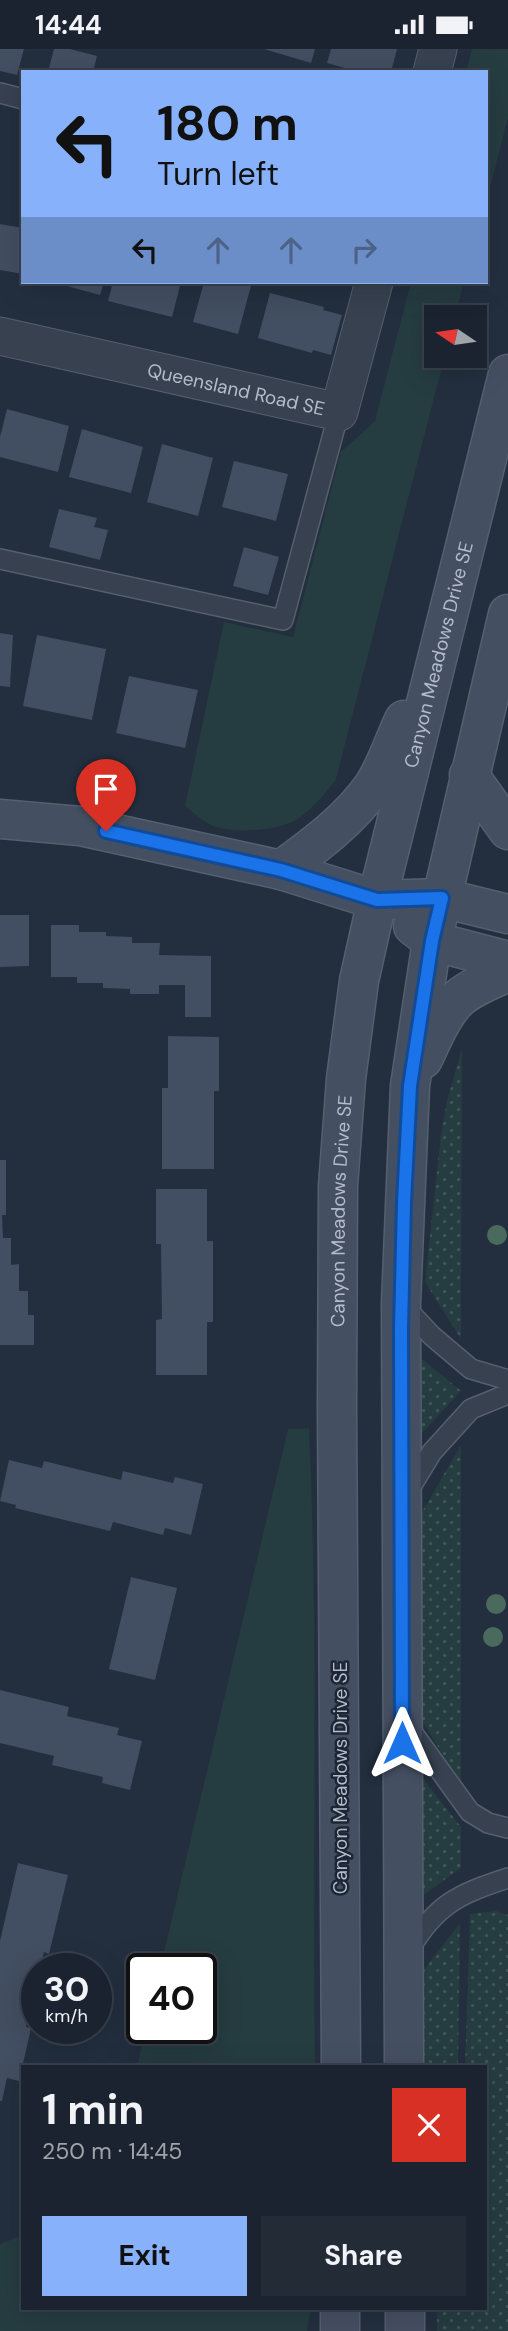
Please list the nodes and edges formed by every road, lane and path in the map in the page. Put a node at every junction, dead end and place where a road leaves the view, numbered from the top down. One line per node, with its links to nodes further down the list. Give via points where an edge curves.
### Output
1 (438, 49): 2 (street)
2 (433, 70)
3 (0, 93): 4 (lane)
4 (21, 98)
5 (373, 284): 8 (street, Queensland Road SE)
6 (0, 336): 8 (street, Queensland Road SE)
7 (508, 373): 10 (street, Canyon Meadows Drive SE)
8 (339, 412): 9 (lane, via 283,620)
9 (0, 559)
10 (448, 611): 15 (street, via 374,785 340,822); 17 (street, Canyon Meadows Drive SE)
11 (508, 614): 12 (street)
12 (469, 775): 14 (street); 16 (street)
13 (0, 819): 15 (street, via 80,825)
14 (508, 830)
15 (281, 870): 17 (street)
16 (442, 898): 17 (street); 18 (street); 19 (street)
17 (377, 900): 19 (street); 31 (street, Canyon Meadows Drive SE, via 359,981 338,1186)
18 (508, 914)
19 (432, 941): 20 (street); 22 (street)
20 (508, 961)
21 (508, 972): 22 (street, via 455,1002 437,1028)
22 (410, 1086): 23 (street)
23 (401, 1303): 24 (lane, via 471,1369); 26 (street)
24 (508, 1380)
25 (508, 1394): 26 (lane, via 471,1409 432,1452)
26 (401, 1503): 27 (street)
27 (401, 1716): 28 (lane, via 470,1812); 30 (street)
28 (508, 1828)
29 (508, 1878): 30 (lane, via 471,1890 439,1908)
30 (403, 1960): 32 (street)
31 (341, 2065)
32 (404, 2065)
33 (405, 2310): 34 (street)
34 (405, 2331)

